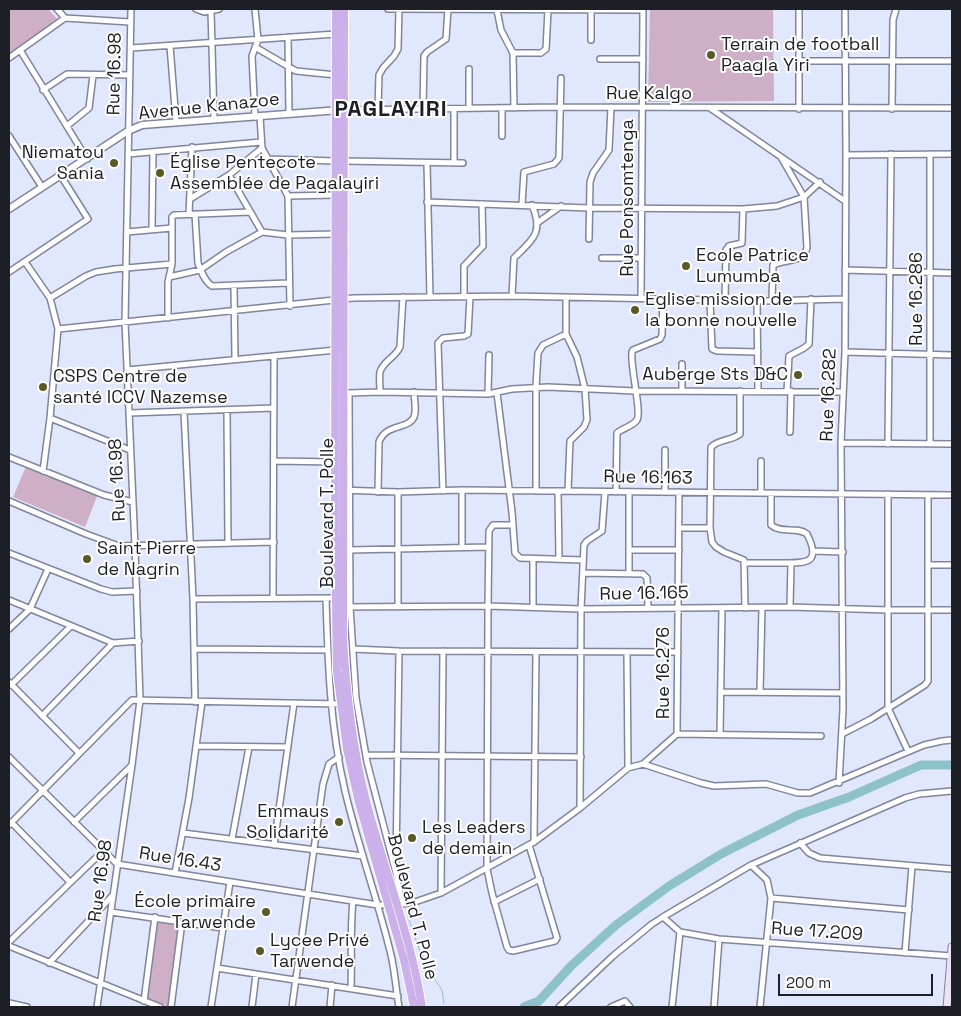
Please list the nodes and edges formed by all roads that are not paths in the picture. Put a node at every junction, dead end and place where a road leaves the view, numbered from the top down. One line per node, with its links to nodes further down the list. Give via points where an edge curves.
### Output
1 (56, 9): 24 (street)
2 (131, 9): 25 (street, Rue 16.98)
3 (196, 9): 19 (street)
4 (219, 9): 23 (street)
5 (256, 9): 28 (street)
6 (336, 9): 26 (highway, Boulevard T. Polle)
7 (344, 9): 64 (highway, Boulevard T. Polle)
8 (388, 9): 9 (street)
9 (399, 9): 10 (street); 50 (street, via 398,48 379,75)
10 (430, 9): 11 (street)
11 (448, 9): 12 (street); 51 (street, via 446,38 424,56)
12 (483, 9): 20 (street)
13 (564, 9): 21 (street); 22 (street)
14 (610, 9): 15 (street); 22 (street)
15 (643, 9): 38 (street, Rue Ponsomtenga)
16 (799, 9): 39 (street)
17 (845, 9): 40 (street, Rue 16.282)
18 (896, 9): 41 (street)
19 (204, 10): 23 (street)
20 (497, 10): 21 (street); 35 (street, via 501,30)
21 (548, 10): 35 (street, via 546,49 541,53)
22 (591, 10): 29 (street)
23 (211, 11): 30 (street)
24 (65, 18): 25 (street); 34 (street)
25 (130, 22): 33 (street, Rue 16.98)
26 (336, 34): 27 (street); 47 (highway, Boulevard T. Polle)
27 (288, 37): 28 (street); 43 (street)
28 (258, 40): 30 (street); 32 (street)
29 (591, 40)
30 (213, 43): 31 (street); 67 (street)
31 (170, 46): 33 (street); 68 (street)
32 (255, 47): 43 (street); 66 (street, via 252,56)
33 (131, 48): 46 (street, Rue 16.98)
34 (20, 50): 36 (street); 49 (street)
35 (514, 53): 55 (street)
36 (9, 58)
37 (600, 59): 38 (street)
38 (643, 59): 58 (street, Rue Ponsomtenga)
39 (799, 61): 40 (street); 62 (street)
40 (846, 61): 41 (street); 63 (street, Rue 16.282)
41 (893, 61): 42 (street); 60 (street)
42 (952, 61)
43 (289, 68): 47 (street); 65 (street)
44 (469, 68): 53 (street)
45 (92, 75): 46 (street); 49 (street, via 68,74); 69 (street, via 89,108)
46 (130, 75): 70 (street, Rue 16.98)
47 (336, 75): 64 (highway, Boulevard T. Polle)
48 (561, 78): 56 (street)
49 (43, 90): 69 (street)
50 (378, 108): 51 (street, Rue Kalgo); 64 (street, Rue Kalgo)
51 (423, 108): 52 (street, Rue Kalgo)
52 (454, 108): 53 (street, Rue Kalgo); 87 (street)
53 (469, 108): 54 (street, Rue Kalgo)
54 (502, 108): 55 (street, Rue Kalgo); 72 (street)
55 (514, 108): 56 (street, Rue Kalgo)
56 (560, 108): 57 (street, Rue Kalgo); 100 (street, via 559,158 554,164 524,172)
57 (610, 108): 58 (street, Rue Kalgo); 104 (street, via 608,150 590,182)
58 (642, 108): 59 (street, Rue Kalgo); 105 (street, Rue Ponsomtenga)
59 (710, 108): 62 (street, Rue Kalgo); 82 (street)
60 (892, 108): 61 (street, Rue Kalgo); 63 (street, Rue Kalgo)
61 (952, 108)
62 (799, 109): 63 (street, Rue Kalgo)
63 (846, 109): 81 (street, Rue 16.282)
64 (341, 110): 65 (street, Avenue Kanazoe); 85 (highway, Boulevard T. Polle)
65 (289, 114): 66 (street, Avenue Kanazoe)
66 (258, 117): 67 (street, Avenue Kanazoe); 73 (street)
67 (214, 119): 68 (street, Avenue Kanazoe)
68 (176, 121): 70 (street, Avenue Kanazoe, via 142,125)
69 (67, 126): 83 (street)
70 (128, 131): 77 (street, Rue 16.98); 83 (street, Avenue Kanazoe)
71 (9, 136): 74 (street)
72 (502, 136)
73 (262, 145): 75 (street); 84 (street); 89 (street)
74 (11, 146): 92 (street)
75 (192, 147): 76 (street); 96 (street)
76 (153, 152): 77 (street); 111 (street)
77 (128, 154): 112 (street, Rue 16.98)
78 (891, 154): 79 (street); 81 (street); 124 (street)
79 (930, 154): 80 (street); 126 (street, Rue 16.286)
80 (952, 154)
81 (846, 155): 97 (street, Rue 16.282)
82 (781, 156): 91 (street); 95 (street)
83 (87, 159): 90 (street, Avenue Kanazoe)
84 (267, 159): 85 (street); 94 (street)
85 (341, 161): 86 (street); 93 (highway, Boulevard T. Polle); 140 (highway, Boulevard T. Polle)
86 (426, 163): 87 (street); 98 (street)
87 (454, 163): 88 (street)
88 (464, 164)
89 (229, 175): 96 (street); 107 (street)
90 (60, 176): 92 (street, Avenue Kanazoe); 119 (street, via 88,219)
91 (820, 182): 95 (street); 97 (street)
92 (42, 187): 103 (street, Avenue Kanazoe)
93 (336, 195): 94 (street); 114 (highway, Boulevard T. Polle)
94 (288, 196): 115 (street)
95 (804, 197): 106 (street, via 777,206); 143 (street, via 806,253 799,259 773,265)
96 (190, 199): 108 (street)
97 (845, 201): 123 (street, Rue 16.282)
98 (427, 202): 99 (street); 133 (street)
99 (482, 204): 100 (street); 134 (street, via 484,246 464,266)
100 (522, 204): 101 (street)
101 (532, 205): 102 (street); 109 (street)
102 (561, 206): 104 (street); 109 (street)
103 (9, 208)
104 (589, 208): 105 (street); 116 (street)
105 (642, 209): 106 (street); 118 (street, Rue Ponsomtenga)
106 (743, 209): 142 (street, via 742,243 728,246 726,250)
107 (250, 212): 108 (street); 113 (street)
108 (192, 214): 110 (street, via 174,215); 122 (street)
109 (537, 224): 131 (street, via 536,234 514,258)
110 (172, 228): 111 (street); 120 (street)
111 (152, 230): 112 (street)
112 (127, 232): 121 (street, Rue 16.98)
113 (262, 232): 115 (street); 122 (street)
114 (336, 234): 115 (street); 140 (highway, Boulevard T. Polle)
115 (288, 235): 129 (street)
116 (590, 239)
117 (602, 258): 118 (street)
118 (641, 258): 137 (street, Rue Ponsomtenga)
119 (25, 262): 125 (street); 135 (street)
120 (172, 264): 121 (street); 128 (street)
121 (127, 268): 135 (street, via 96,272); 149 (street, Rue 16.98)
122 (200, 270): 128 (street); 130 (street, via 212,286)
123 (845, 270): 124 (street); 139 (street, Rue 16.282)
124 (890, 271): 126 (street); 155 (street)
125 (9, 272)
126 (930, 272): 127 (street); 156 (street, Rue 16.286)
127 (952, 273)
128 (169, 277): 148 (street)
129 (288, 283): 130 (street); 146 (street)
130 (234, 286): 147 (street)
131 (512, 296): 134 (street); 136 (street)
132 (403, 297): 133 (street); 140 (street); 170 (street, via 400,347 380,372)
133 (430, 297): 134 (street)
134 (467, 297): 174 (street, via 468,334 439,341)
135 (50, 298): 150 (street)
136 (566, 298): 137 (street); 151 (street)
137 (641, 298): 138 (street)
138 (663, 298): 141 (street); 165 (street, via 662,336 632,352)
139 (845, 299): 144 (street); 154 (street, Rue 16.282)
140 (340, 300): 146 (street); 152 (highway, Boulevard T. Polle); 173 (highway, Boulevard T. Polle)
141 (710, 300): 142 (street); 153 (street, via 712,349)
142 (726, 300): 145 (street)
143 (772, 300): 144 (street); 145 (street)
144 (811, 300): 169 (street, via 809,344 789,356)
145 (757, 301): 153 (street)
146 (290, 306): 147 (street)
147 (234, 311): 148 (street); 160 (street)
148 (168, 318): 149 (street)
149 (125, 322): 150 (street); 162 (street, Rue 16.98)
150 (58, 329): 181 (street)
151 (566, 334): 163 (street, via 539,348); 164 (street, via 577,354)
152 (336, 350): 159 (street); 192 (highway, Boulevard T. Polle)
153 (758, 352): 168 (street)
154 (845, 352): 155 (street); 172 (street, Rue 16.282)
155 (889, 352): 156 (street); 184 (street)
156 (930, 354): 157 (street); 185 (street, Rue 16.286)
157 (952, 354)
158 (489, 355): 176 (street)
159 (274, 357): 160 (street); 177 (street)
160 (235, 359): 162 (street)
161 (682, 364): 166 (street)
162 (127, 370): 180 (street, Rue 16.98)
163 (536, 387): 164 (street); 175 (street); 198 (street)
164 (584, 389): 165 (street); 200 (street, via 587,420 570,441)
165 (635, 391): 166 (street); 204 (street, via 638,419 616,437)
166 (682, 391): 167 (street)
167 (740, 391): 168 (street); 208 (street, via 740,434 716,442 712,447)
168 (758, 391): 169 (street)
169 (789, 391): 172 (street); 182 (street)
170 (380, 392): 171 (street); 173 (street)
171 (414, 392): 174 (street); 201 (street, via 413,419 386,431 379,442)
172 (842, 392): 183 (street, Rue 16.282)
173 (346, 393): 194 (highway, Boulevard T. Polle)
174 (440, 393): 176 (street); 197 (street)
175 (497, 393): 176 (street); 196 (street)
176 (488, 394)
177 (274, 408): 178 (street); 190 (street)
178 (227, 410): 179 (street); 220 (street)
179 (184, 412): 180 (street); 222 (street)
180 (129, 413): 187 (street, Rue 16.98)
181 (50, 418): 187 (street); 193 (street)
182 (790, 432)
183 (841, 444): 184 (street); 211 (street, Rue 16.282)
184 (888, 444): 185 (street)
185 (930, 444): 186 (street)
186 (952, 444)
187 (130, 450): 216 (street, Rue 16.98)
188 (665, 450): 206 (street)
189 (9, 457): 193 (street)
190 (274, 461): 192 (street); 221 (street)
191 (761, 461): 209 (street)
192 (335, 462): 194 (highway, Boulevard T. Polle)
193 (43, 470): 216 (street, via 104,495)
194 (343, 490): 201 (street, Rue 16.163); 227 (street); 245 (highway, Boulevard T. Polle); 251 (highway, Boulevard T. Polle)
195 (462, 490): 196 (street, Rue 16.163); 197 (street, Rue 16.163); 224 (street)
196 (509, 490): 198 (street, Rue 16.163); 217 (street)
197 (443, 491): 202 (street, Rue 16.163)
198 (536, 491): 199 (street, Rue 16.163)
199 (558, 491): 200 (street, Rue 16.163); 234 (street)
200 (568, 491): 203 (street, Rue 16.163)
201 (378, 492): 202 (street, Rue 16.163)
202 (398, 492): 226 (street)
203 (605, 492): 204 (street, Rue 16.163); 235 (street, via 602,531 585,542)
204 (616, 492): 205 (street, Rue 16.163)
205 (629, 492): 206 (street, Rue 16.163); 228 (street)
206 (665, 492): 207 (street, Rue 16.163)
207 (679, 492): 208 (street, Rue 16.163); 218 (street, Rue 16.276)
208 (710, 493): 209 (street, Rue 16.163); 219 (street)
209 (761, 493): 210 (street, Rue 16.163)
210 (771, 493): 211 (street, Rue 16.163); 230 (street, via 771,525 776,529 804,531)
211 (842, 494): 212 (street, Rue 16.163); 231 (street, Rue 16.282)
212 (888, 494): 213 (street, Rue 16.163); 263 (street)
213 (928, 495): 214 (street, Rue 16.163); 238 (street)
214 (952, 495)
215 (9, 501): 223 (street, via 112,544)
216 (133, 502): 223 (street, Rue 16.98)
217 (512, 525): 225 (street, via 490,527); 233 (street, via 515,553 520,558)
218 (679, 528): 219 (street); 229 (street, Rue 16.276)
219 (710, 528): 237 (street, via 716,547)
220 (228, 542): 221 (street); 222 (street)
221 (274, 542): 244 (street)
222 (190, 543): 223 (street); 248 (street)
223 (135, 546): 243 (street, Rue 16.98)
224 (462, 547): 225 (street); 226 (street)
225 (489, 547): 250 (street)
226 (398, 548): 227 (street); 249 (street)
227 (349, 550): 251 (street)
228 (629, 550): 229 (street); 241 (street)
229 (679, 550): 255 (street, Rue 16.276)
230 (813, 552): 231 (street); 236 (street, via 808,562)
231 (843, 552): 261 (street, Rue 16.282)
232 (9, 553): 240 (street)
233 (533, 559): 234 (street); 253 (street)
234 (559, 559): 235 (street)
235 (583, 560): 242 (street)
236 (791, 563): 237 (street); 259 (street)
237 (745, 564): 257 (street)
238 (928, 565): 239 (street); 262 (street)
239 (952, 565)
240 (48, 569): 243 (street, via 112,592); 252 (street)
241 (629, 573): 242 (street); 254 (street, via 646,576)
242 (583, 574): 260 (street)
243 (137, 591): 267 (street, Rue 16.98)
244 (273, 598): 246 (street); 248 (street)
245 (336, 598): 246 (street); 251 (highway, Boulevard T. Polle)
246 (326, 599): 271 (street)
247 (9, 600): 252 (street)
248 (193, 600): 269 (street)
249 (398, 606): 250 (street, Rue 16.165); 251 (street, Rue 16.165)
250 (488, 606): 253 (street, Rue 16.165); 274 (street)
251 (342, 607): 270 (street); 287 (highway, Boulevard T. Polle, via 337,671); 341 (highway, Boulevard T. Polle, via 344,670 355,751)
252 (30, 608): 265 (street); 266 (street)
253 (533, 608): 260 (street, Rue 16.165)
254 (648, 608): 255 (street, Rue 16.165); 260 (street, Rue 16.165)
255 (678, 608): 256 (street, Rue 16.165); 278 (street, Rue 16.276)
256 (722, 608): 257 (street, Rue 16.165); 280 (street)
257 (745, 608): 258 (street, Rue 16.165)
258 (762, 608): 259 (street, Rue 16.165); 281 (street)
259 (790, 608): 261 (street, Rue 16.165)
260 (582, 609): 276 (street)
261 (842, 609): 263 (street, Rue 16.165); 282 (street, Rue 16.282)
262 (927, 609): 263 (street, Rue 16.165); 264 (street, Rue 16.165); 288 (street, via 928,681)
263 (888, 610): 288 (street)
264 (952, 610)
265 (71, 626): 268 (street); 279 (street)
266 (9, 629)
267 (139, 641): 268 (street); 283 (street, Rue 16.98)
268 (113, 643): 289 (street)
269 (194, 649): 271 (street); 284 (street)
270 (353, 649): 272 (street); 300 (street, via 356,698)
271 (327, 650): 286 (street)
272 (399, 651): 273 (street); 301 (street)
273 (443, 651): 274 (street); 302 (street)
274 (487, 651): 275 (street); 303 (street)
275 (536, 652): 276 (street); 305 (street)
276 (581, 652): 277 (street); 306 (street)
277 (627, 652): 278 (street); 310 (street)
278 (678, 652): 290 (street, Rue 16.276)
279 (10, 684): 289 (street)
280 (721, 692): 281 (street); 292 (street)
281 (760, 692): 282 (street)
282 (843, 693): 291 (street, Rue 16.282)
283 (140, 700): 284 (street); 299 (street, via 132,700); 309 (street, Rue 16.98)
284 (199, 702): 285 (street); 295 (street)
285 (294, 703): 286 (street); 297 (street)
286 (330, 704): 287 (street); 304 (street)
287 (340, 704): 341 (highway, Boulevard T. Polle, via 359,803)
288 (888, 708): 291 (street); 298 (street)
289 (42, 716): 299 (street)
290 (677, 734): 292 (street); 308 (street)
291 (842, 734): 311 (street, Rue 16.282)
292 (720, 735): 293 (street)
293 (821, 736)
294 (952, 740): 298 (street)
295 (196, 746): 296 (street); 317 (street)
296 (248, 747): 297 (street); 318 (street)
297 (288, 747): 321 (street)
298 (908, 751): 311 (street)
299 (79, 753): 312 (street)
300 (366, 755): 301 (street); 331 (street)
301 (398, 756): 302 (street); 331 (street)
302 (442, 756): 303 (street); 335 (street)
303 (488, 756): 305 (street); 328 (street)
304 (339, 757): 323 (street, via 326,772); 324 (street, via 344,789)
305 (535, 757): 306 (street); 320 (street)
306 (580, 757): 314 (street)
307 (9, 758): 312 (street, Rue 16.43)
308 (643, 764): 310 (street); 311 (street, via 714,786 766,784 802,794)
309 (132, 765): 315 (street); 325 (street, Rue 16.98)
310 (628, 768): 314 (street, Rue 16.43)
311 (839, 783)
312 (42, 791): 315 (street, Rue 16.43); 316 (street)
313 (952, 791): 319 (street, via 905,798)
314 (580, 808): 320 (street, Rue 16.43)
315 (74, 822): 322 (street, Rue 16.43)
316 (10, 824): 333 (street)
317 (183, 833): 318 (street); 330 (street)
318 (232, 839): 321 (street)
319 (800, 843): 326 (street); 327 (street, via 809,853 820,858)
320 (532, 844): 328 (street, Rue 16.43); 332 (street)
321 (274, 845): 323 (street)
322 (103, 851): 325 (street, Rue 16.43); 333 (street)
323 (314, 851): 324 (street); 337 (street)
324 (363, 856): 342 (street)
325 (117, 864): 330 (street, Rue 16.43); 336 (street, Rue 16.98)
326 (751, 865): 338 (street, via 767,880); 346 (street)
327 (912, 866): 329 (street); 343 (street)
328 (487, 869): 335 (street, Rue 16.43); 340 (street)
329 (952, 869)
330 (175, 873): 334 (street, Rue 16.43)
331 (396, 873): 341 (street)
332 (540, 878): 340 (street); 340 (street, via 557,934 555,940 509,950)
333 (70, 882): 351 (street)
334 (230, 882): 337 (street, Rue 16.43); 348 (street)
335 (440, 893): 341 (street, Rue 16.43, via 415,902)
336 (113, 894): 344 (street, Rue 16.98); 357 (street)
337 (308, 894): 339 (street, Rue 16.43); 360 (street)
338 (771, 898): 343 (street); 352 (street)
339 (353, 901): 342 (street, Rue 16.43); 363 (street)
340 (494, 902)
341 (396, 904): 342 (street, Rue 16.43); 376 (highway, Boulevard T. Polle); 377 (highway, Boulevard T. Polle)
342 (378, 905): 364 (street, via 395,970)
343 (908, 910): 355 (street)
344 (111, 912): 345 (street); 361 (street, Rue 16.98)
345 (155, 917): 347 (street); 365 (street)
346 (664, 917): 349 (street); 378 (street, via 613,956)
347 (182, 922): 348 (street); 370 (street)
348 (223, 928): 358 (street)
349 (680, 932): 350 (street, Rue 17.209); 381 (street)
350 (719, 939): 352 (street, Rue 17.209); 382 (street)
351 (9, 942)
352 (766, 942): 355 (street, Rue 17.209); 383 (street)
353 (9, 946): 357 (street)
354 (952, 947): 356 (main road)
355 (905, 953): 356 (street, Rue 17.209)
356 (952, 956): 384 (main road)
357 (50, 963): 361 (street)
358 (217, 968): 359 (street); 371 (street)
359 (256, 974): 360 (street); 372 (street)
360 (296, 980): 362 (street); 373 (street)
361 (101, 983): 365 (street); 368 (street, Rue 16.98)
362 (332, 985): 363 (street); 374 (street)
363 (351, 988): 364 (street)
364 (398, 996): 375 (street)
365 (144, 1001): 369 (street)
366 (9, 1005): 367 (street)
367 (27, 1007)
368 (97, 1007)
369 (160, 1007)
370 (171, 1007)
371 (211, 1007)
372 (252, 1007)
373 (292, 1007)
374 (330, 1007)
375 (398, 1007)
376 (414, 1007)
377 (422, 1007)
378 (559, 1007)
379 (611, 1007): 380 (street, via 625,1001)
380 (630, 1007)
381 (672, 1007)
382 (714, 1007)
383 (760, 1007)
384 (947, 1007)

